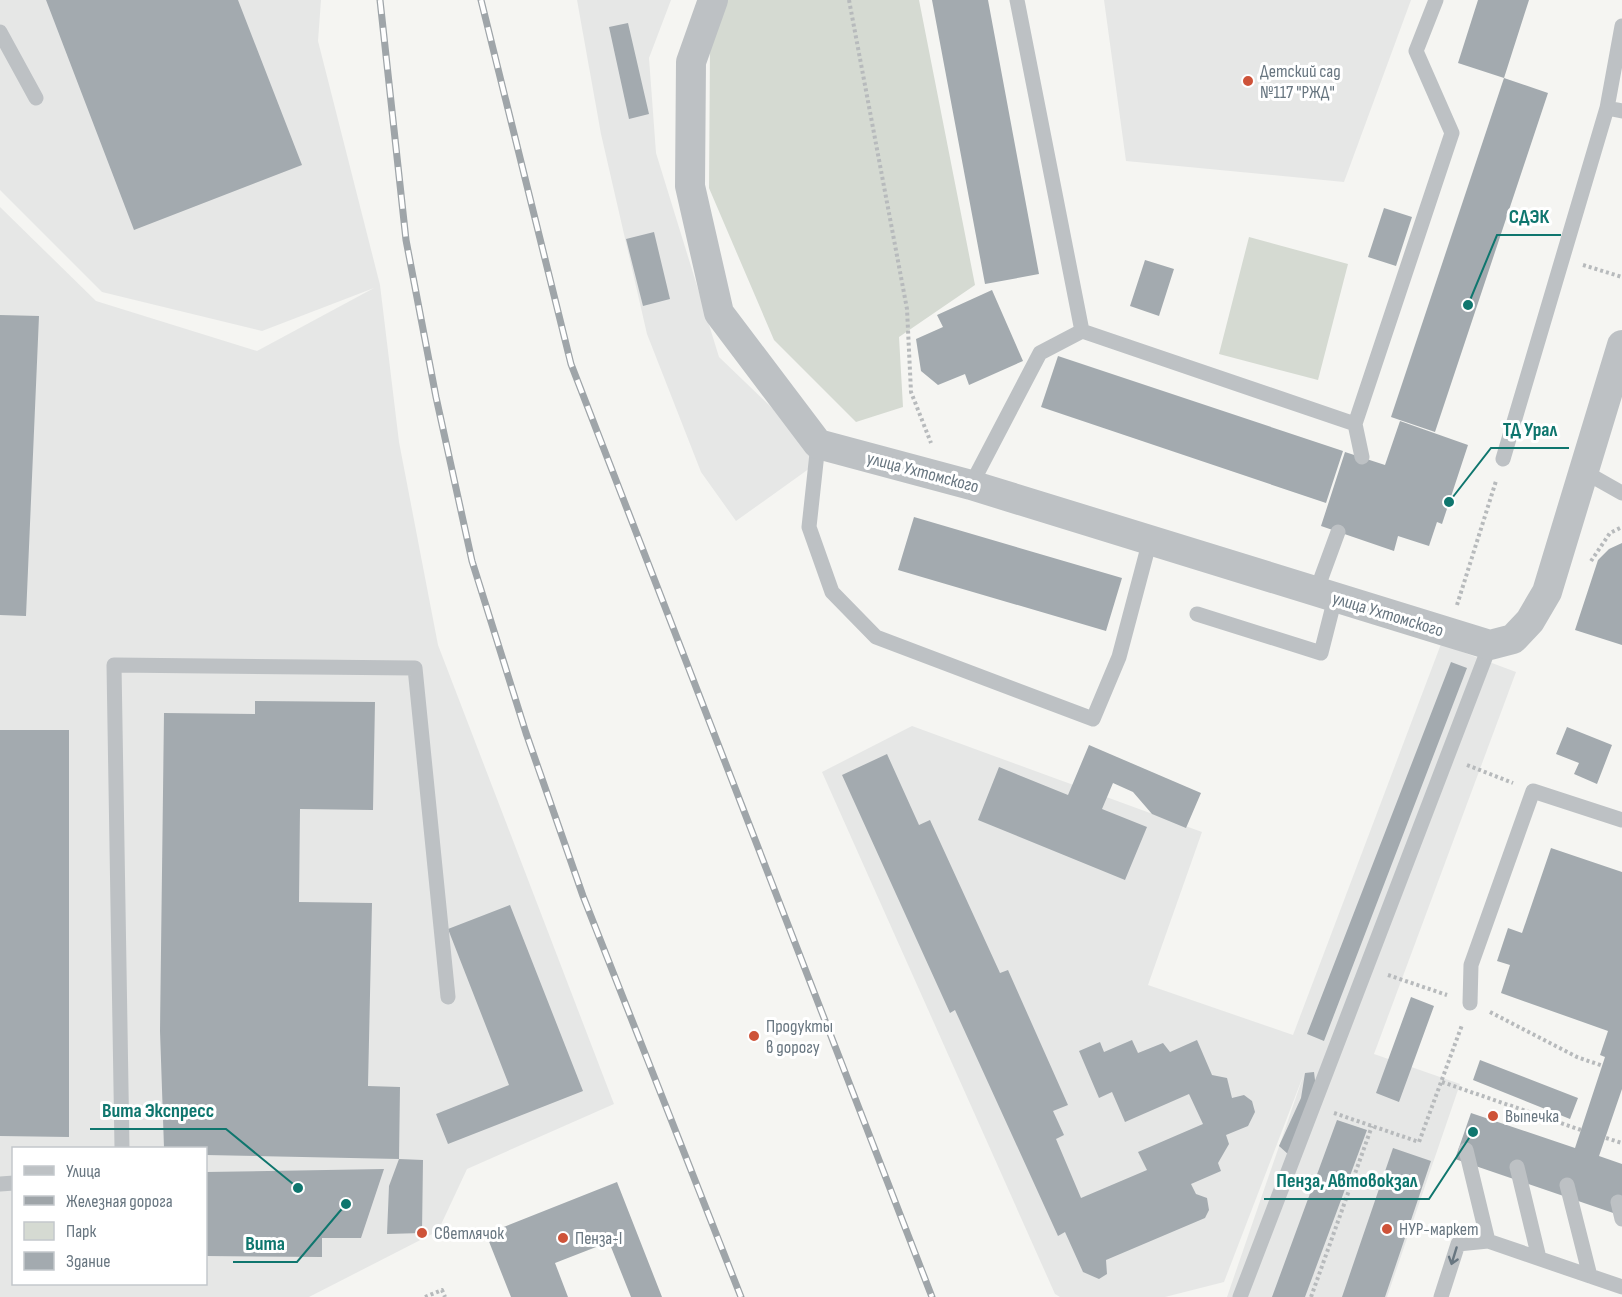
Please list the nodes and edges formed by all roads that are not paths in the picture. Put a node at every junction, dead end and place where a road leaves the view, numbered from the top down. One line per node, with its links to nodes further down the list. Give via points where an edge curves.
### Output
1 (713, 0): 11 (street, via 691,62 690,186 719,313)
2 (1017, 0): 8 (lane)
3 (1436, 0): 10 (lane, via 1416,51 1452,133)
4 (1622, 26): 7 (lane)
5 (0, 32): 6 (lane)
6 (36, 98)
7 (1614, 109): 13 (lane, via 1563,258)
8 (1082, 331): 10 (lane); 15 (lane, via 1041,352)
9 (1622, 345): 14 (street)
10 (1355, 424): 12 (lane)
11 (818, 444): 15 (street, улица Ухтомского); 18 (lane, via 809,526 832,592 876,637 1093,719 1119,657)
12 (1362, 457)
13 (1503, 459)
14 (1583, 471): 16 (lane); 21 (street, via 1547,592 1514,639)
15 (957, 481): 18 (street, улица Ухтомского)
16 (1622, 493)
17 (1338, 532): 19 (lane)
18 (1150, 540): 19 (street, улица Ухтомского)
19 (1326, 595): 20 (lane, via 1321,653); 21 (street, улица Ухтомского)
20 (1197, 614)
21 (1490, 645): 35 (lane)
22 (1622, 820): 24 (lane, via 1533,791 1471,964)
23 (448, 997): 25 (lane, via 415,668 114,665)
24 (1470, 1003)
25 (122, 1147)
26 (1466, 1150): 31 (lane)
27 (1516, 1167): 32 (lane)
28 (1567, 1185): 33 (lane)
29 (1618, 1202): 30 (lane)
30 (1622, 1219)
31 (1488, 1241): 32 (lane); 36 (lane, one-way to 36, via 1458,1244)
32 (1539, 1258): 33 (lane)
33 (1590, 1276): 34 (lane)
34 (1622, 1287)
35 (1240, 1297)
36 (1441, 1297)

